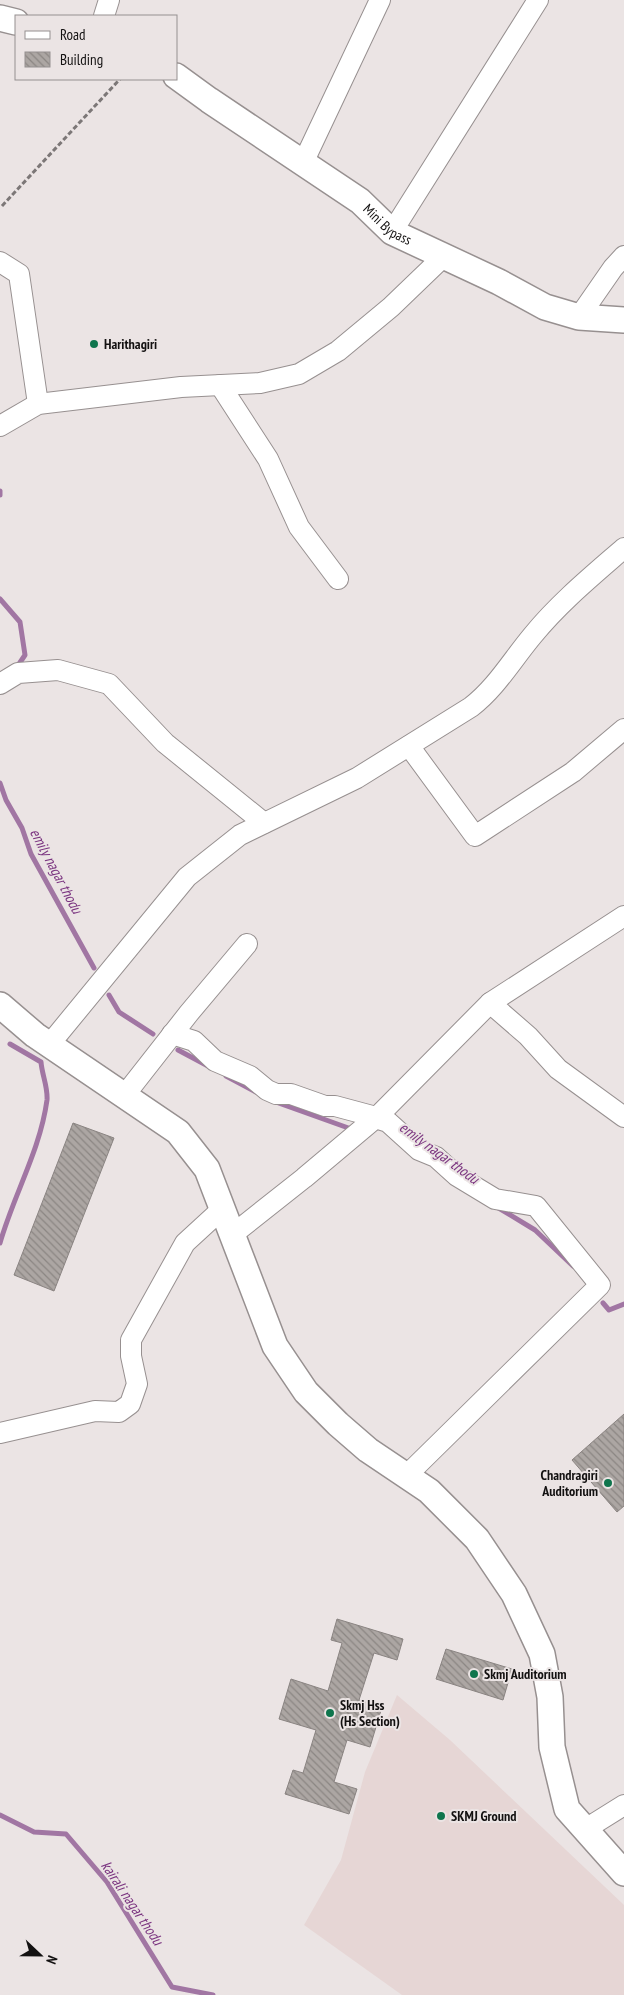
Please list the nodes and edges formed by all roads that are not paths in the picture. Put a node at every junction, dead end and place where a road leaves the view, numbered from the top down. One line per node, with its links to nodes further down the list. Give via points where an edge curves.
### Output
1 (109, 0): 4 (street)
2 (380, 0): 8 (street)
3 (538, 0): 9 (street)
4 (104, 15)
5 (0, 18): 6 (main road)
6 (15, 22)
7 (178, 77): 8 (main road, Mini Bypass)
8 (303, 163): 9 (main road, Mini Bypass, via 360,201)
9 (392, 232): 11 (main road, Mini Bypass)
10 (624, 256): 13 (street)
11 (443, 257): 13 (main road, Mini Bypass, via 545,307); 15 (street, via 338,351 299,374 260,383)
12 (0, 262): 16 (street, via 19,274)
13 (579, 317): 14 (main road, Mini Bypass)
14 (624, 320)
15 (220, 385): 16 (street); 19 (street, via 268,459 299,527)
16 (38, 404): 17 (street)
17 (0, 426)
18 (624, 548): 22 (street, via 534,634 486,696)
19 (338, 579)
20 (0, 684): 23 (street, via 18,672 58,670 109,684 165,743)
21 (624, 729): 22 (street, via 573,772 475,836)
22 (409, 746): 23 (street, via 357,778)
23 (264, 823): 29 (street, via 240,835 187,877)
24 (624, 916): 26 (street)
25 (246, 944): 28 (street)
26 (490, 1003): 31 (street, via 528,1036 558,1069); 32 (street)
27 (0, 1005): 29 (main road)
28 (172, 1034): 30 (street); 32 (street, via 194,1041 215,1061 250,1076 276,1094 291,1094)
29 (49, 1045): 30 (main road)
30 (124, 1096): 33 (main road, via 178,1132 207,1169)
31 (624, 1117)
32 (375, 1118): 34 (street); 36 (street, via 388,1122 419,1150 436,1157 457,1176 495,1199 536,1206 600,1285)
33 (222, 1209): 34 (main road); 35 (street, via 185,1243 132,1340 131,1356 137,1384 130,1404 119,1412 95,1411)
34 (232, 1235): 36 (main road, via 274,1346 306,1392 368,1450)
35 (0, 1433)
36 (406, 1476): 38 (main road, via 429,1491 477,1539 514,1594 542,1654 550,1697 552,1747 567,1809)
37 (624, 1805): 38 (street)
38 (584, 1830): 39 (main road)
39 (624, 1873)

